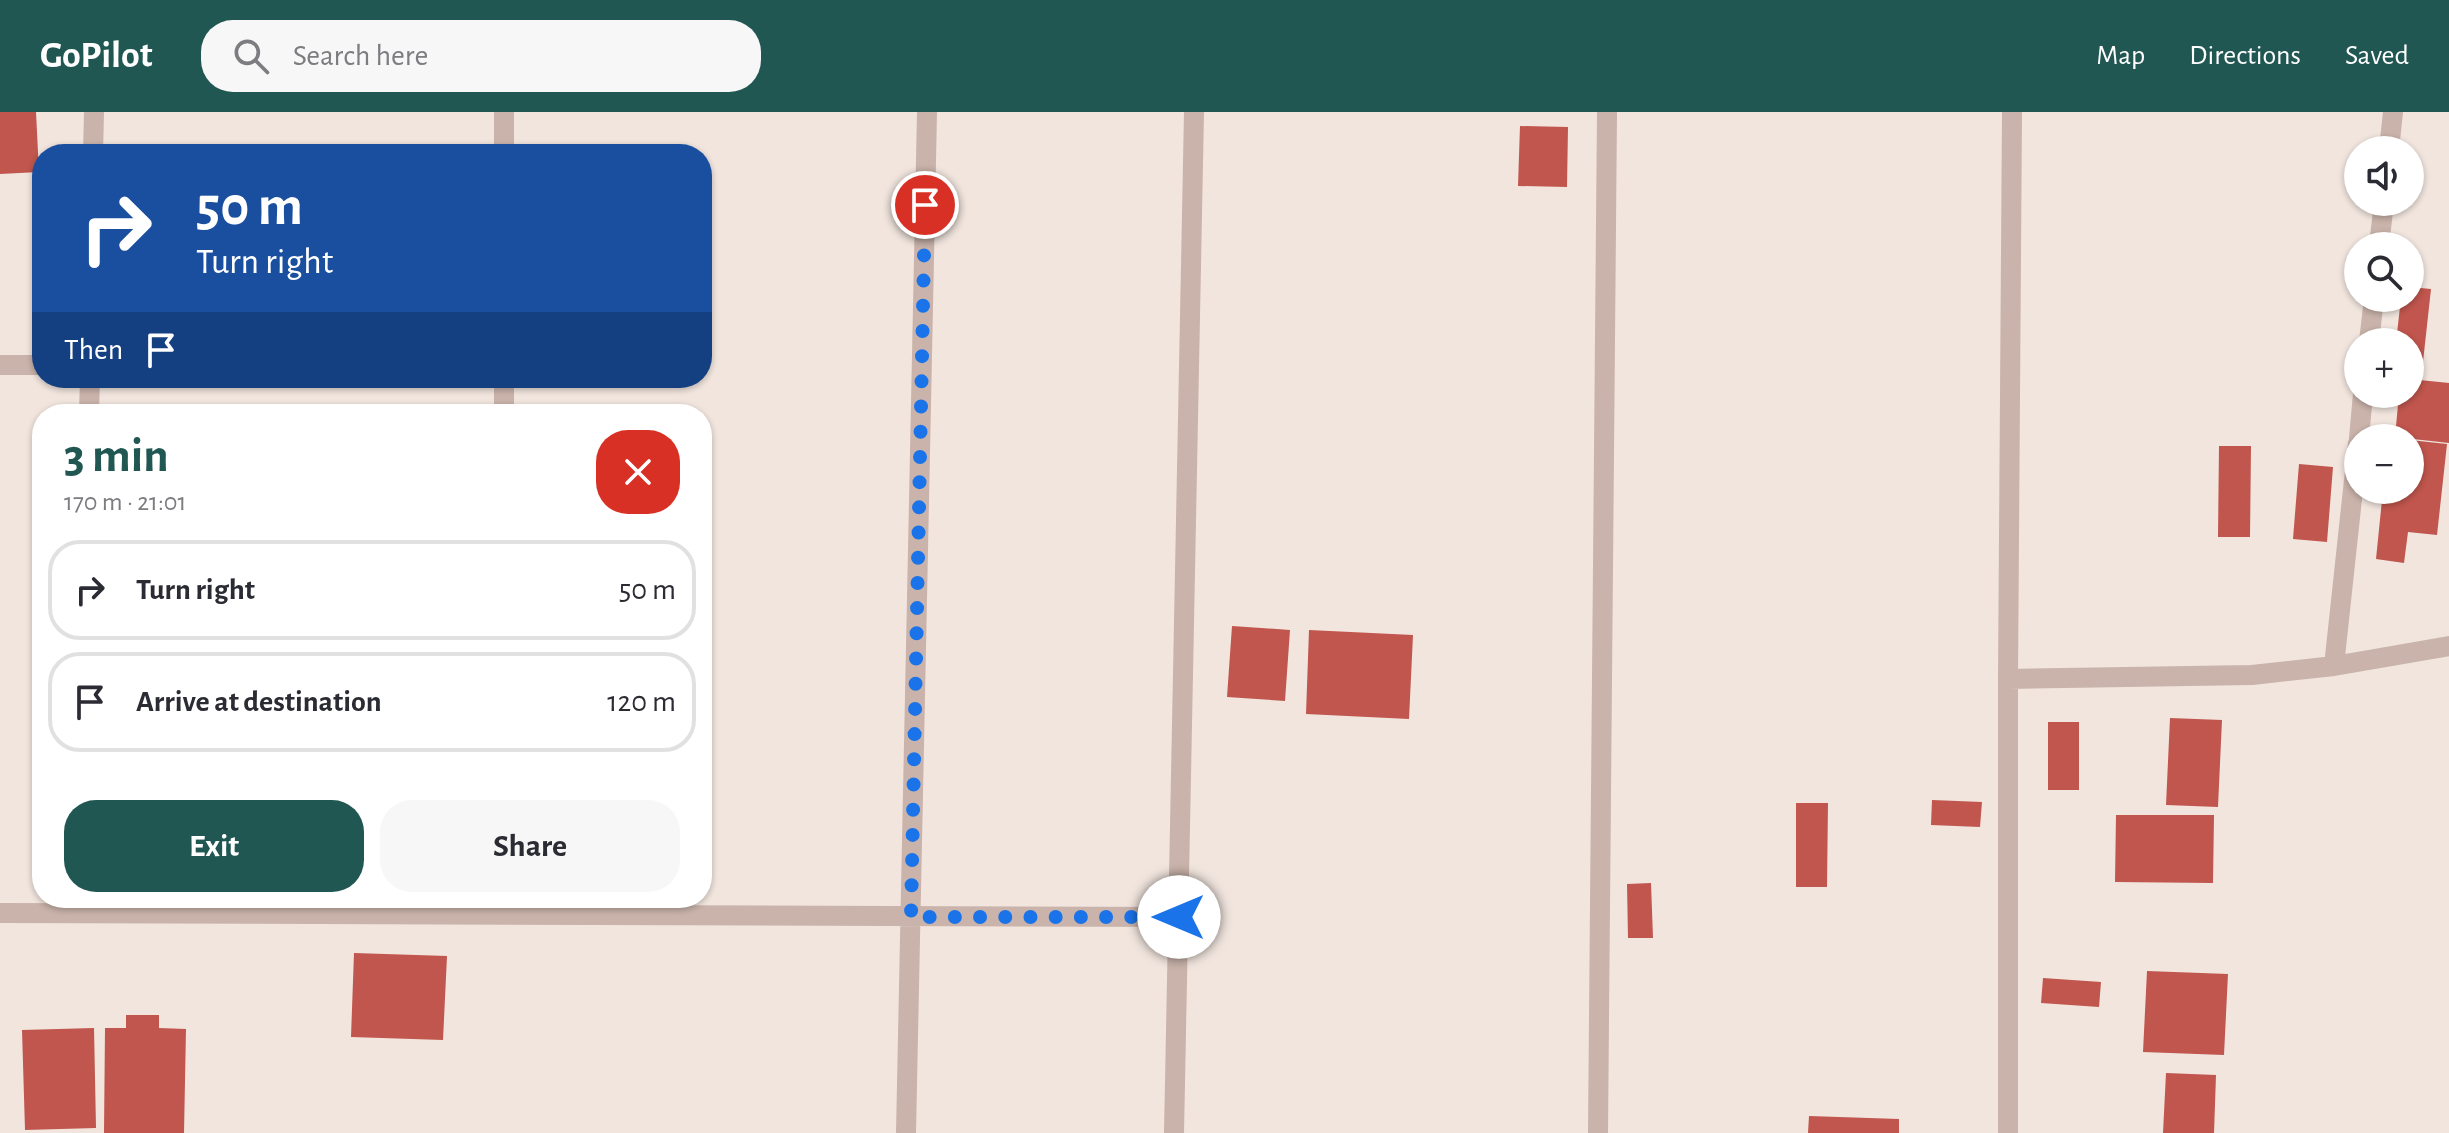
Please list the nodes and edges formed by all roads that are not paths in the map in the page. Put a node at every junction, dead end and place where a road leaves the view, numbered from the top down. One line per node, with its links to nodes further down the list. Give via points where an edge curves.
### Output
1 (94, 112): 9 (street)
2 (504, 112): 10 (street)
3 (927, 112): 20 (street)
4 (1194, 112): 21 (street)
5 (1607, 112): 24 (street)
6 (2012, 112): 16 (street)
7 (2393, 112): 8 (street)
8 (2390, 136)
9 (93, 144)
10 (504, 144)
11 (0, 365): 12 (street)
12 (32, 365)
13 (2351, 504): 15 (street)
14 (2449, 646): 15 (street)
15 (2334, 666): 16 (street, via 2252,675)
16 (2008, 679): 25 (street)
17 (59, 908): 19 (street)
18 (578, 908): 20 (street)
19 (0, 913)
20 (911, 917): 21 (street); 22 (street)
21 (1179, 917): 23 (street)
22 (906, 1133)
23 (1174, 1133)
24 (1598, 1133)
25 (2008, 1133)

